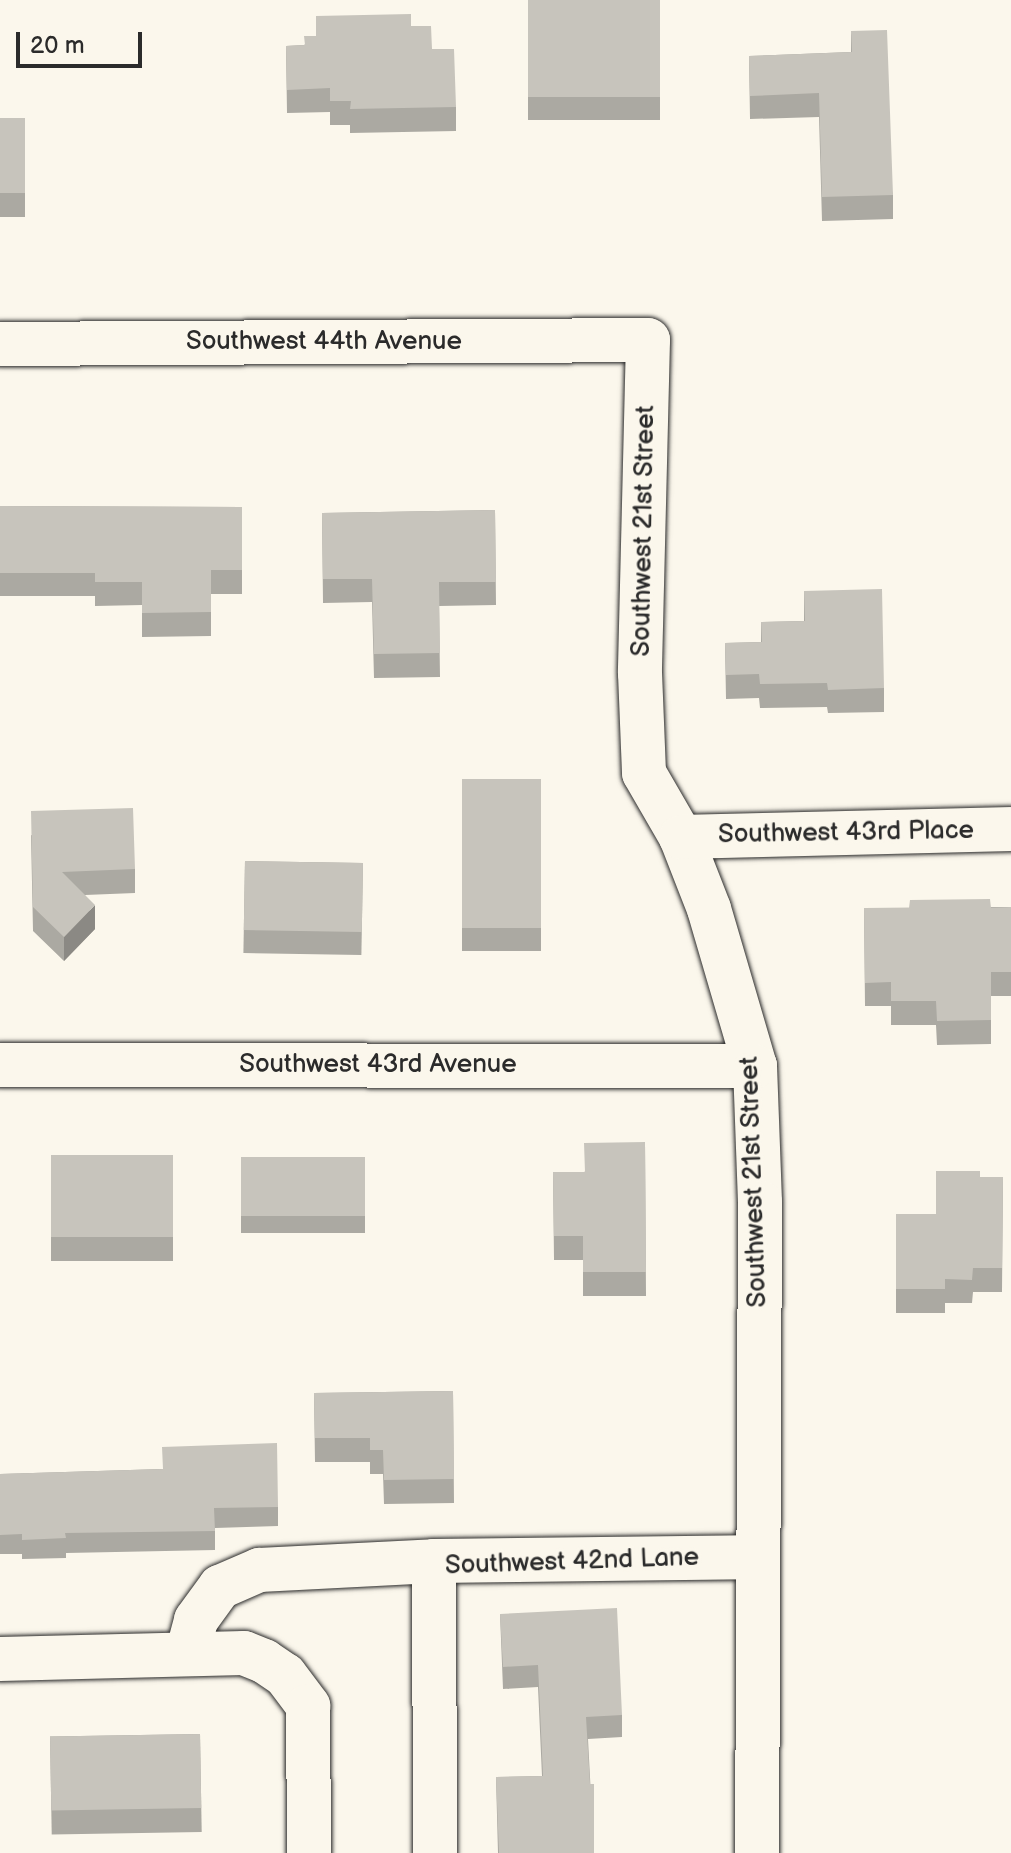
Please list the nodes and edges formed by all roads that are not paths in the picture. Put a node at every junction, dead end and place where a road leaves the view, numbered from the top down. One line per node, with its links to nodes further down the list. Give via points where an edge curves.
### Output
1 (648, 340): 2 (street, Southwest 44th Avenue); 4 (street, Southwest 21st Street, via 640,673 644,773)
2 (0, 344)
3 (1011, 829): 4 (street, Southwest 43rd Place)
4 (681, 837): 6 (street, Southwest 21st Street, via 714,923)
5 (0, 1065): 6 (street, Southwest 43rd Avenue)
6 (755, 1066): 7 (street, Southwest 21st Street, via 760,1202)
7 (756, 1557): 8 (street, Southwest 42nd Lane); 13 (street, Southwest 21st Street)
8 (434, 1561): 9 (street, via 259,1570 220,1587 196,1620); 12 (street, Southwest 42nd Lane)
9 (187, 1654): 10 (street); 11 (street, via 244,1653 285,1675 308,1706)
10 (0, 1659)
11 (309, 1853)
12 (435, 1853)
13 (757, 1853)

